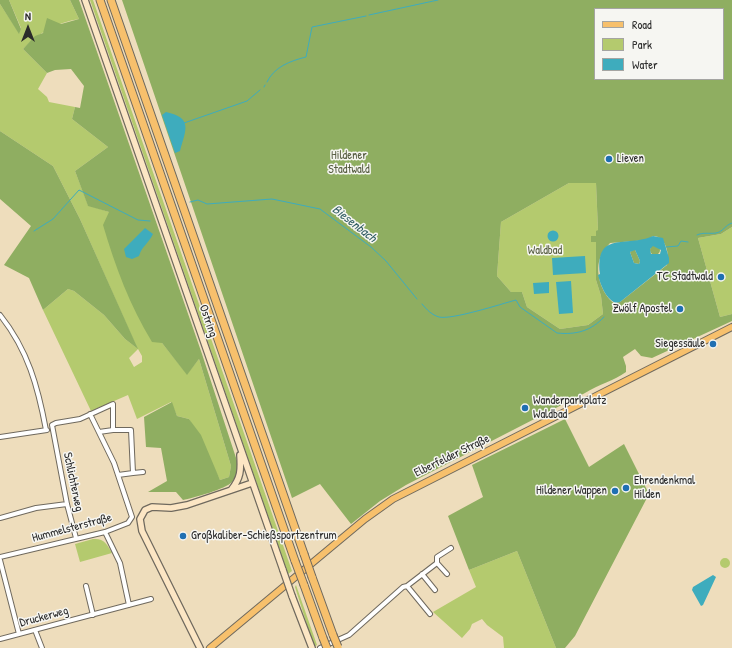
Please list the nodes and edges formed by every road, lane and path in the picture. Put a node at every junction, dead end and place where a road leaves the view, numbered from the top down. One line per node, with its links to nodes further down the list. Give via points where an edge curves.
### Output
1 (84, 0): 12 (main road, Ostring)
2 (100, 0): 42 (highway, bridge)
3 (111, 0): 43 (highway, bridge)
4 (0, 315): 8 (street, via 19,342 32,371 39,391)
5 (732, 327): 40 (main road, Elberfelder Straße, via 393,498)
6 (90, 414): 7 (street, via 53,424); 9 (street, via 113,404); 10 (street, Hummelsterstraße)
7 (52, 429): 8 (street); 18 (street, Schlichterweg)
8 (46, 430): 11 (street)
9 (113, 430): 10 (street); 14 (street, via 131,430)
10 (99, 432): 15 (street, Hummelsterstraße)
11 (0, 437)
12 (239, 447): 16 (main road, Ostring); 17 (main road, via 241,474)
13 (143, 472): 14 (street)
14 (133, 473): 15 (street)
15 (118, 475): 20 (street, Hummelsterstraße, via 132,517 128,523)
16 (252, 482): 17 (main road); 37 (main road, Ostring, bridge)
17 (232, 490): 39 (main road, via 187,505 171,508 152,507 145,510 140,519 142,532)
18 (67, 504): 19 (street, via 36,508); 21 (street, Schlichterweg)
19 (0, 518)
20 (105, 532): 21 (street, Hummelsterstraße); 31 (street, via 120,563)
21 (76, 538): 23 (street, Hummelsterstraße)
22 (451, 548): 24 (street, via 436,557)
23 (0, 558): 35 (street)
24 (437, 563): 25 (street); 26 (street)
25 (422, 574): 28 (street); 29 (street)
26 (447, 574)
27 (86, 586): 33 (street)
28 (407, 586): 32 (street); 41 (street, via 402,587 348,635)
29 (435, 590)
30 (151, 599): 31 (street, Druckerweg)
31 (128, 605): 33 (street, Druckerweg)
32 (430, 614)
33 (93, 615): 34 (street, Druckerweg)
34 (35, 630): 35 (street, Druckerweg); 38 (street)
35 (19, 634): 36 (street, Druckerweg)
36 (0, 639)
37 (311, 647)
38 (42, 648)
39 (200, 648)
40 (210, 648)
41 (320, 648)
42 (327, 648)
43 (338, 648)

